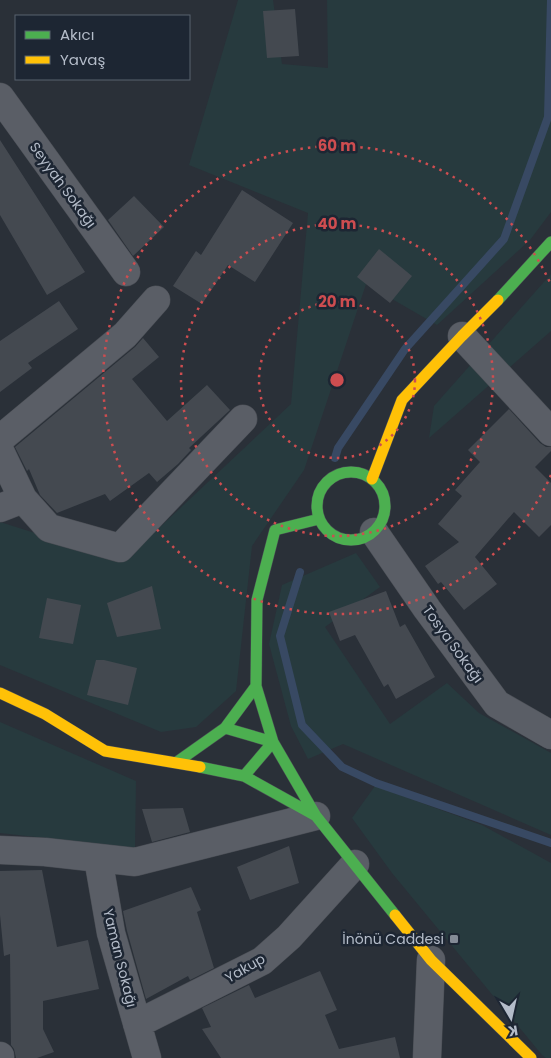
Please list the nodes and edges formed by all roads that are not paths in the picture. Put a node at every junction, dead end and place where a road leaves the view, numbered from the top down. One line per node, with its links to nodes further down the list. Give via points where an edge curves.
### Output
1 (0, 97): 3 (street, Seyyah Sokağı)
2 (551, 242): 5 (street, via 510,289)
3 (126, 272)
4 (156, 300): 8 (street, via 125,335)
5 (462, 336): 7 (street); 10 (street, via 402,400)
6 (243, 419): 11 (street, via 120,548 49,528)
7 (551, 432)
8 (0, 438)
9 (0, 451): 11 (street)
10 (372, 479): 12 (street, via 351,472 330,479 318,498); 13 (street, via 379,486 385,505 384,515)
11 (12, 504)
12 (319, 519): 13 (street, via 325,529 343,540 354,540); 14 (street, via 275,530 257,600)
13 (374, 532): 17 (street, Tosya Sokağı, via 497,704)
14 (256, 686): 16 (street); 18 (street)
15 (0, 693): 19 (street, via 44,714 106,751)
16 (225, 728): 18 (street); 19 (street)
17 (551, 735)
18 (273, 742): 20 (street); 21 (street)
19 (177, 762): 20 (street)
20 (244, 776): 21 (street)
21 (316, 816): 23 (street, via 135,862); 24 (street)
22 (0, 850): 23 (street)
23 (98, 858): 26 (street, Yaman Sokağı, via 112,933)
24 (355, 864): 25 (street); 26 (street, Yakup, via 289,937 262,961)
25 (432, 960): 28 (street); 29 (street)
26 (137, 1024): 27 (street, Yaman Sokağı)
27 (147, 1058)
28 (427, 1058)
29 (531, 1058)

